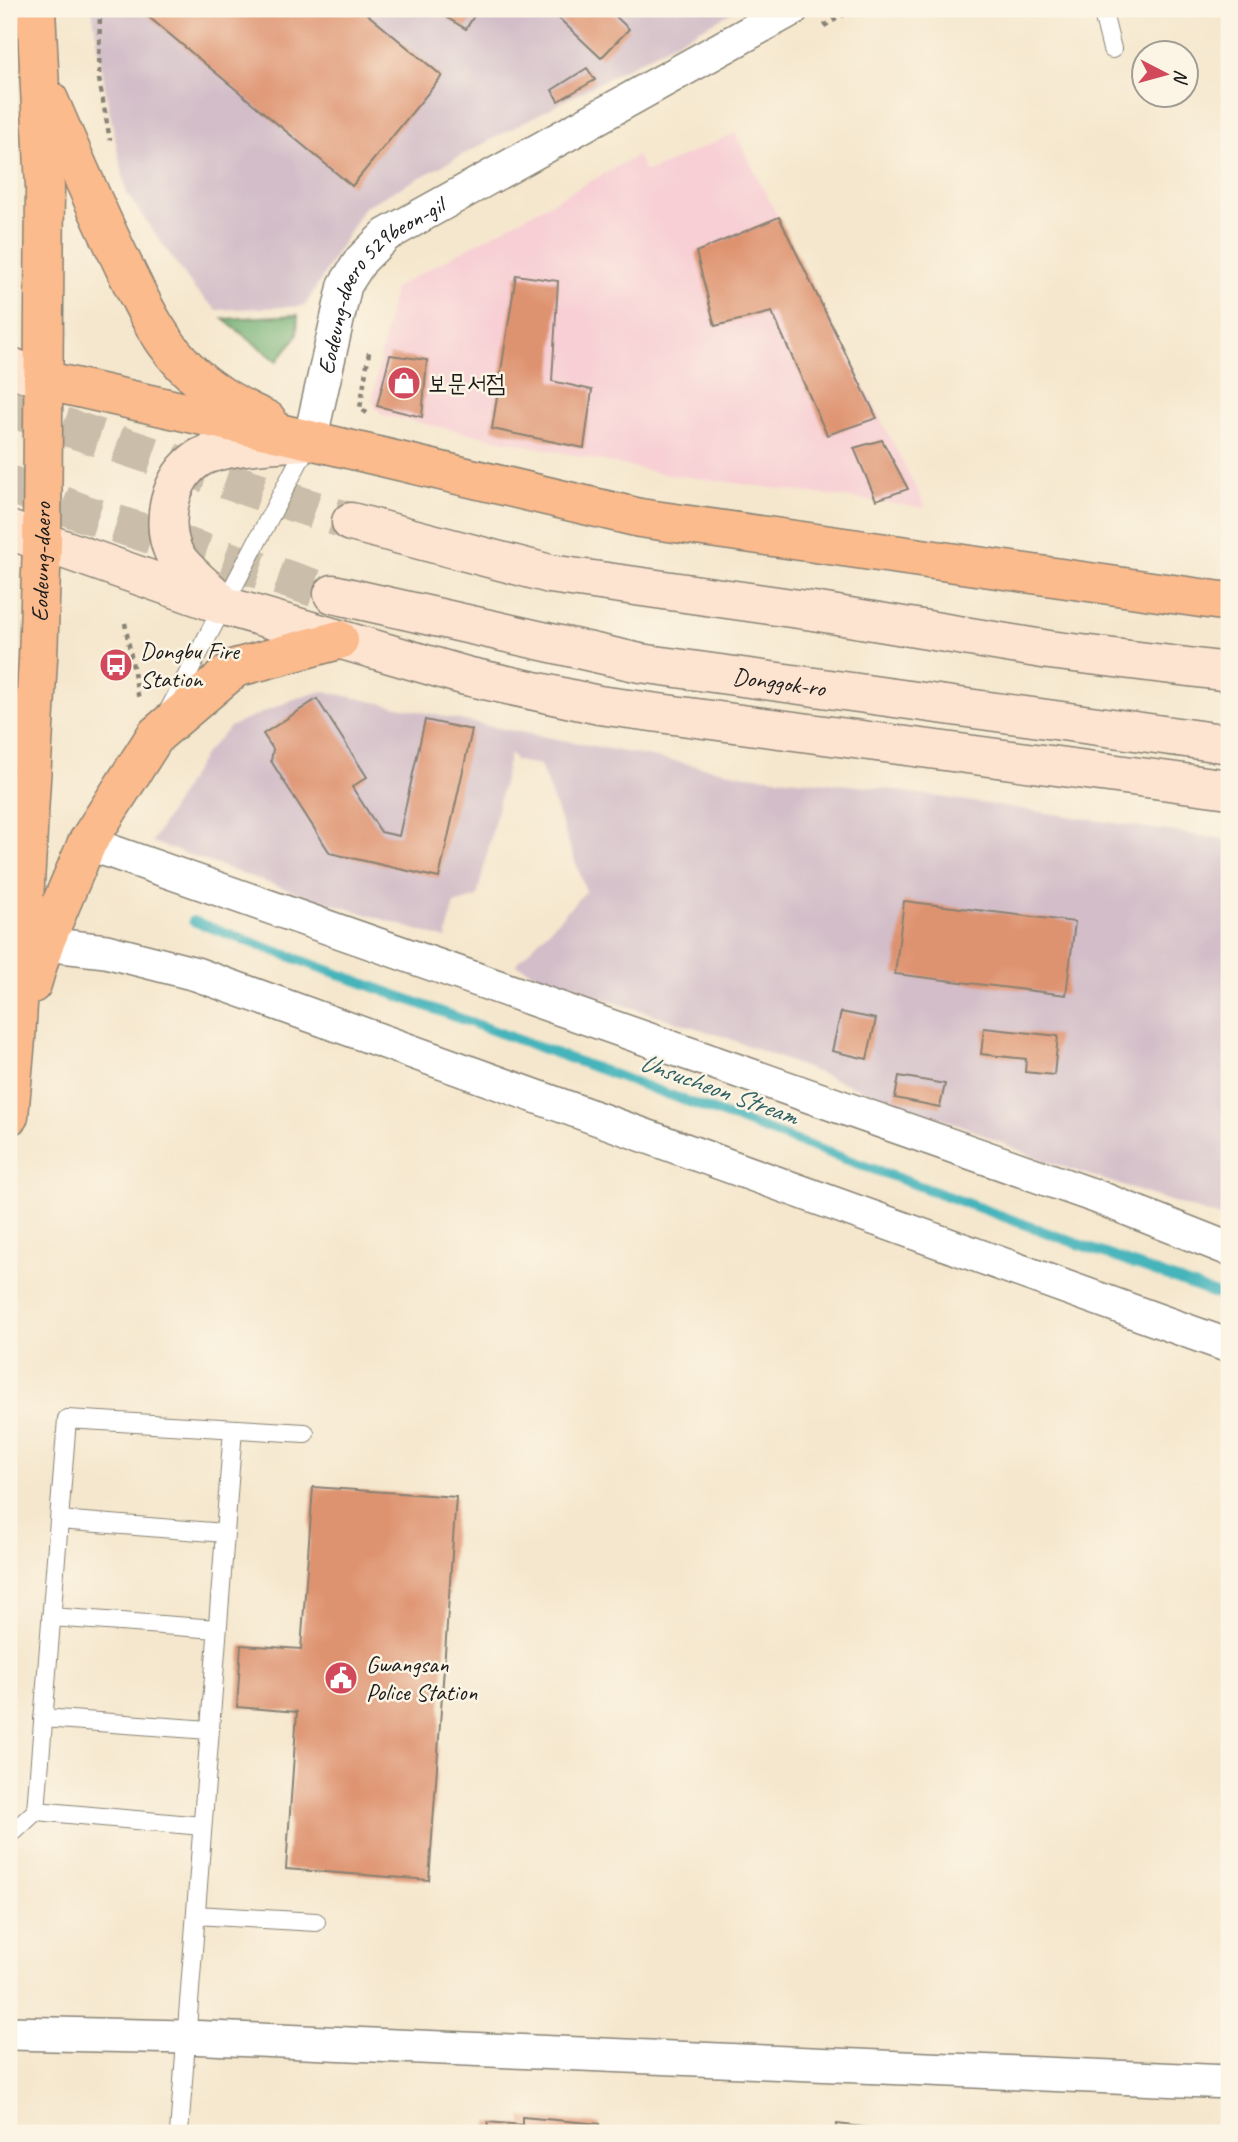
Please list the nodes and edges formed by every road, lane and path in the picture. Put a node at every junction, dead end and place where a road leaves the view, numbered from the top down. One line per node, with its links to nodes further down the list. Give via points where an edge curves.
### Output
1 (36, 9): 8 (main road, Eodeung-daero)
2 (100, 9): 9 (path, via 99,79)
3 (792, 9): 13 (street, Eodeung-daero 529beon-gil, via 386,235 345,285)
4 (853, 9): 6 (path)
5 (1102, 9): 7 (lane)
6 (818, 29)
7 (1112, 49)
8 (38, 74): 11 (main road, Eodeung-daero, via 45,188); 13 (main road, via 83,181 164,341 194,375 248,412)
9 (112, 148)
10 (371, 342): 12 (path, via 360,408)
11 (26, 373): 13 (main road); 15 (main road, Eodeung-daero)
12 (370, 416)
13 (310, 440): 17 (main road, via 640,518); 18 (lane, Eodeung-daero 529beon-gil); 18 (main road, via 207,455 187,467 177,480 169,504 173,551)
14 (351, 522): 21 (main road, via 550,574 1049,650)
15 (25, 536): 18 (main road); 27 (main road, Eodeung-daero, via 37,672)
16 (333, 594): 23 (main road, Donggok-ro, via 640,663)
17 (1229, 602)
18 (225, 606): 20 (main road); 22 (lane, Eodeung-daero 529beon-gil)
19 (125, 623): 22 (path)
20 (339, 640): 22 (main road, via 235,668); 24 (main road, via 466,676 599,705)
21 (1229, 672)
22 (147, 720): 25 (main road)
23 (1229, 744)
24 (1229, 789)
25 (87, 843): 26 (main road); 29 (street, via 1095,1196)
26 (44, 944): 27 (main road); 30 (street, via 106,951 196,974)
27 (16, 1040): 28 (main road, Eodeung-daero)
28 (9, 1116)
29 (1229, 1249)
30 (1229, 1346)
31 (233, 1429): 32 (lane); 33 (lane, via 67,1419); 34 (lane)
32 (305, 1433)
33 (59, 1520): 34 (lane); 35 (lane)
34 (225, 1533): 36 (lane)
35 (51, 1617): 36 (lane); 37 (lane)
36 (217, 1629): 38 (lane)
37 (43, 1718): 38 (lane); 39 (lane)
38 (209, 1730): 40 (lane)
39 (36, 1811): 40 (lane); 41 (lane)
40 (202, 1826): 42 (lane)
41 (9, 1836)
42 (196, 1915): 43 (lane); 45 (lane)
43 (316, 1922)
44 (9, 2033): 45 (street)
45 (187, 2037): 46 (street); 47 (lane)
46 (1229, 2082)
47 (179, 2133)

